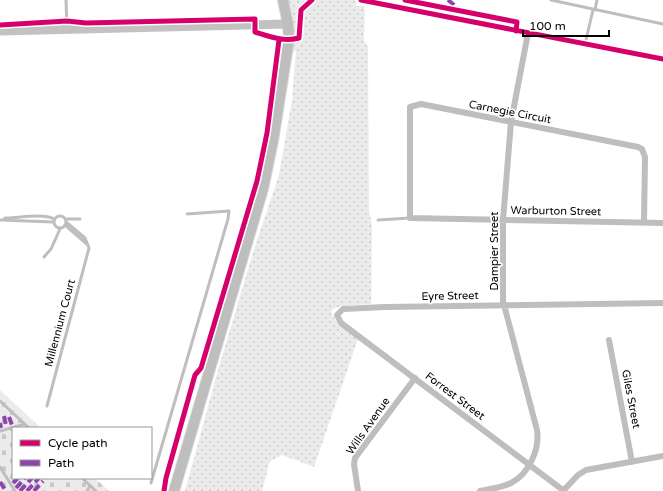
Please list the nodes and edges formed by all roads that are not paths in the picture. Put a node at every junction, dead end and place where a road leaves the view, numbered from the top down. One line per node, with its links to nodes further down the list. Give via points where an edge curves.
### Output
1 (66, 0): 9 (lane)
2 (282, 0): 7 (main road)
3 (361, 0): 11 (street)
4 (551, 0): 6 (lane)
5 (597, 0): 6 (lane)
6 (594, 10): 8 (lane); 12 (lane)
7 (288, 24): 9 (street); 49 (main road, via 289,40 264,189)
8 (663, 24)
9 (67, 30): 10 (street)
10 (0, 31)
11 (528, 33): 12 (street); 14 (street, Dampier Street)
12 (585, 44): 13 (street)
13 (663, 59)
14 (511, 122): 16 (street, Carnegie Circuit, via 421,104 410,107); 21 (street, Dampier Street); 23 (street, Carnegie Circuit, via 642,149)
15 (187, 214): 44 (lane, via 229,211)
16 (410, 218): 20 (lane, Warburton Street); 21 (street, Warburton Street)
17 (80, 219): 22 (lane)
18 (2, 220): 19 (lane, via 35,217 50,217)
19 (54, 220): 22 (lane, via 60,216); 25 (lane, via 55,226)
20 (378, 220)
21 (503, 220): 23 (street, Warburton Street); 28 (street, Dampier Street)
22 (66, 222): 25 (lane); 33 (lane, Millennium Court, via 85,238 89,253)
23 (644, 222): 24 (street, Warburton Street)
24 (663, 223)
25 (60, 229): 26 (lane, via 51,249)
26 (44, 257)
27 (663, 303): 28 (street, Eyre Street)
28 (504, 305): 29 (street, Eyre Street, via 343,309); 41 (street, Dampier Street, via 537,430 537,451)
29 (337, 315): 31 (street, Forrest Street, via 341,323)
30 (610, 340): 40 (street, Giles Street)
31 (415, 378): 41 (street, Forrest Street); 50 (street, Wills Avenue, via 355,458)
32 (0, 401): 34 (lane)
33 (47, 406)
34 (25, 424): 35 (lane); 36 (lane)
35 (14, 427)
36 (28, 427)
37 (12, 428): 38 (lane)
38 (0, 431)
39 (663, 456): 40 (street)
40 (632, 462): 52 (street, via 586,470)
41 (529, 464): 51 (street, Dampier Street, via 512,483); 52 (street, Forrest Street)
42 (0, 467): 46 (lane)
43 (83, 479): 45 (lane)
44 (151, 483)
45 (90, 486): 47 (lane); 48 (lane)
46 (15, 491)
47 (87, 491)
48 (96, 491)
49 (174, 491)
50 (358, 491)
51 (480, 491)
52 (564, 491)

